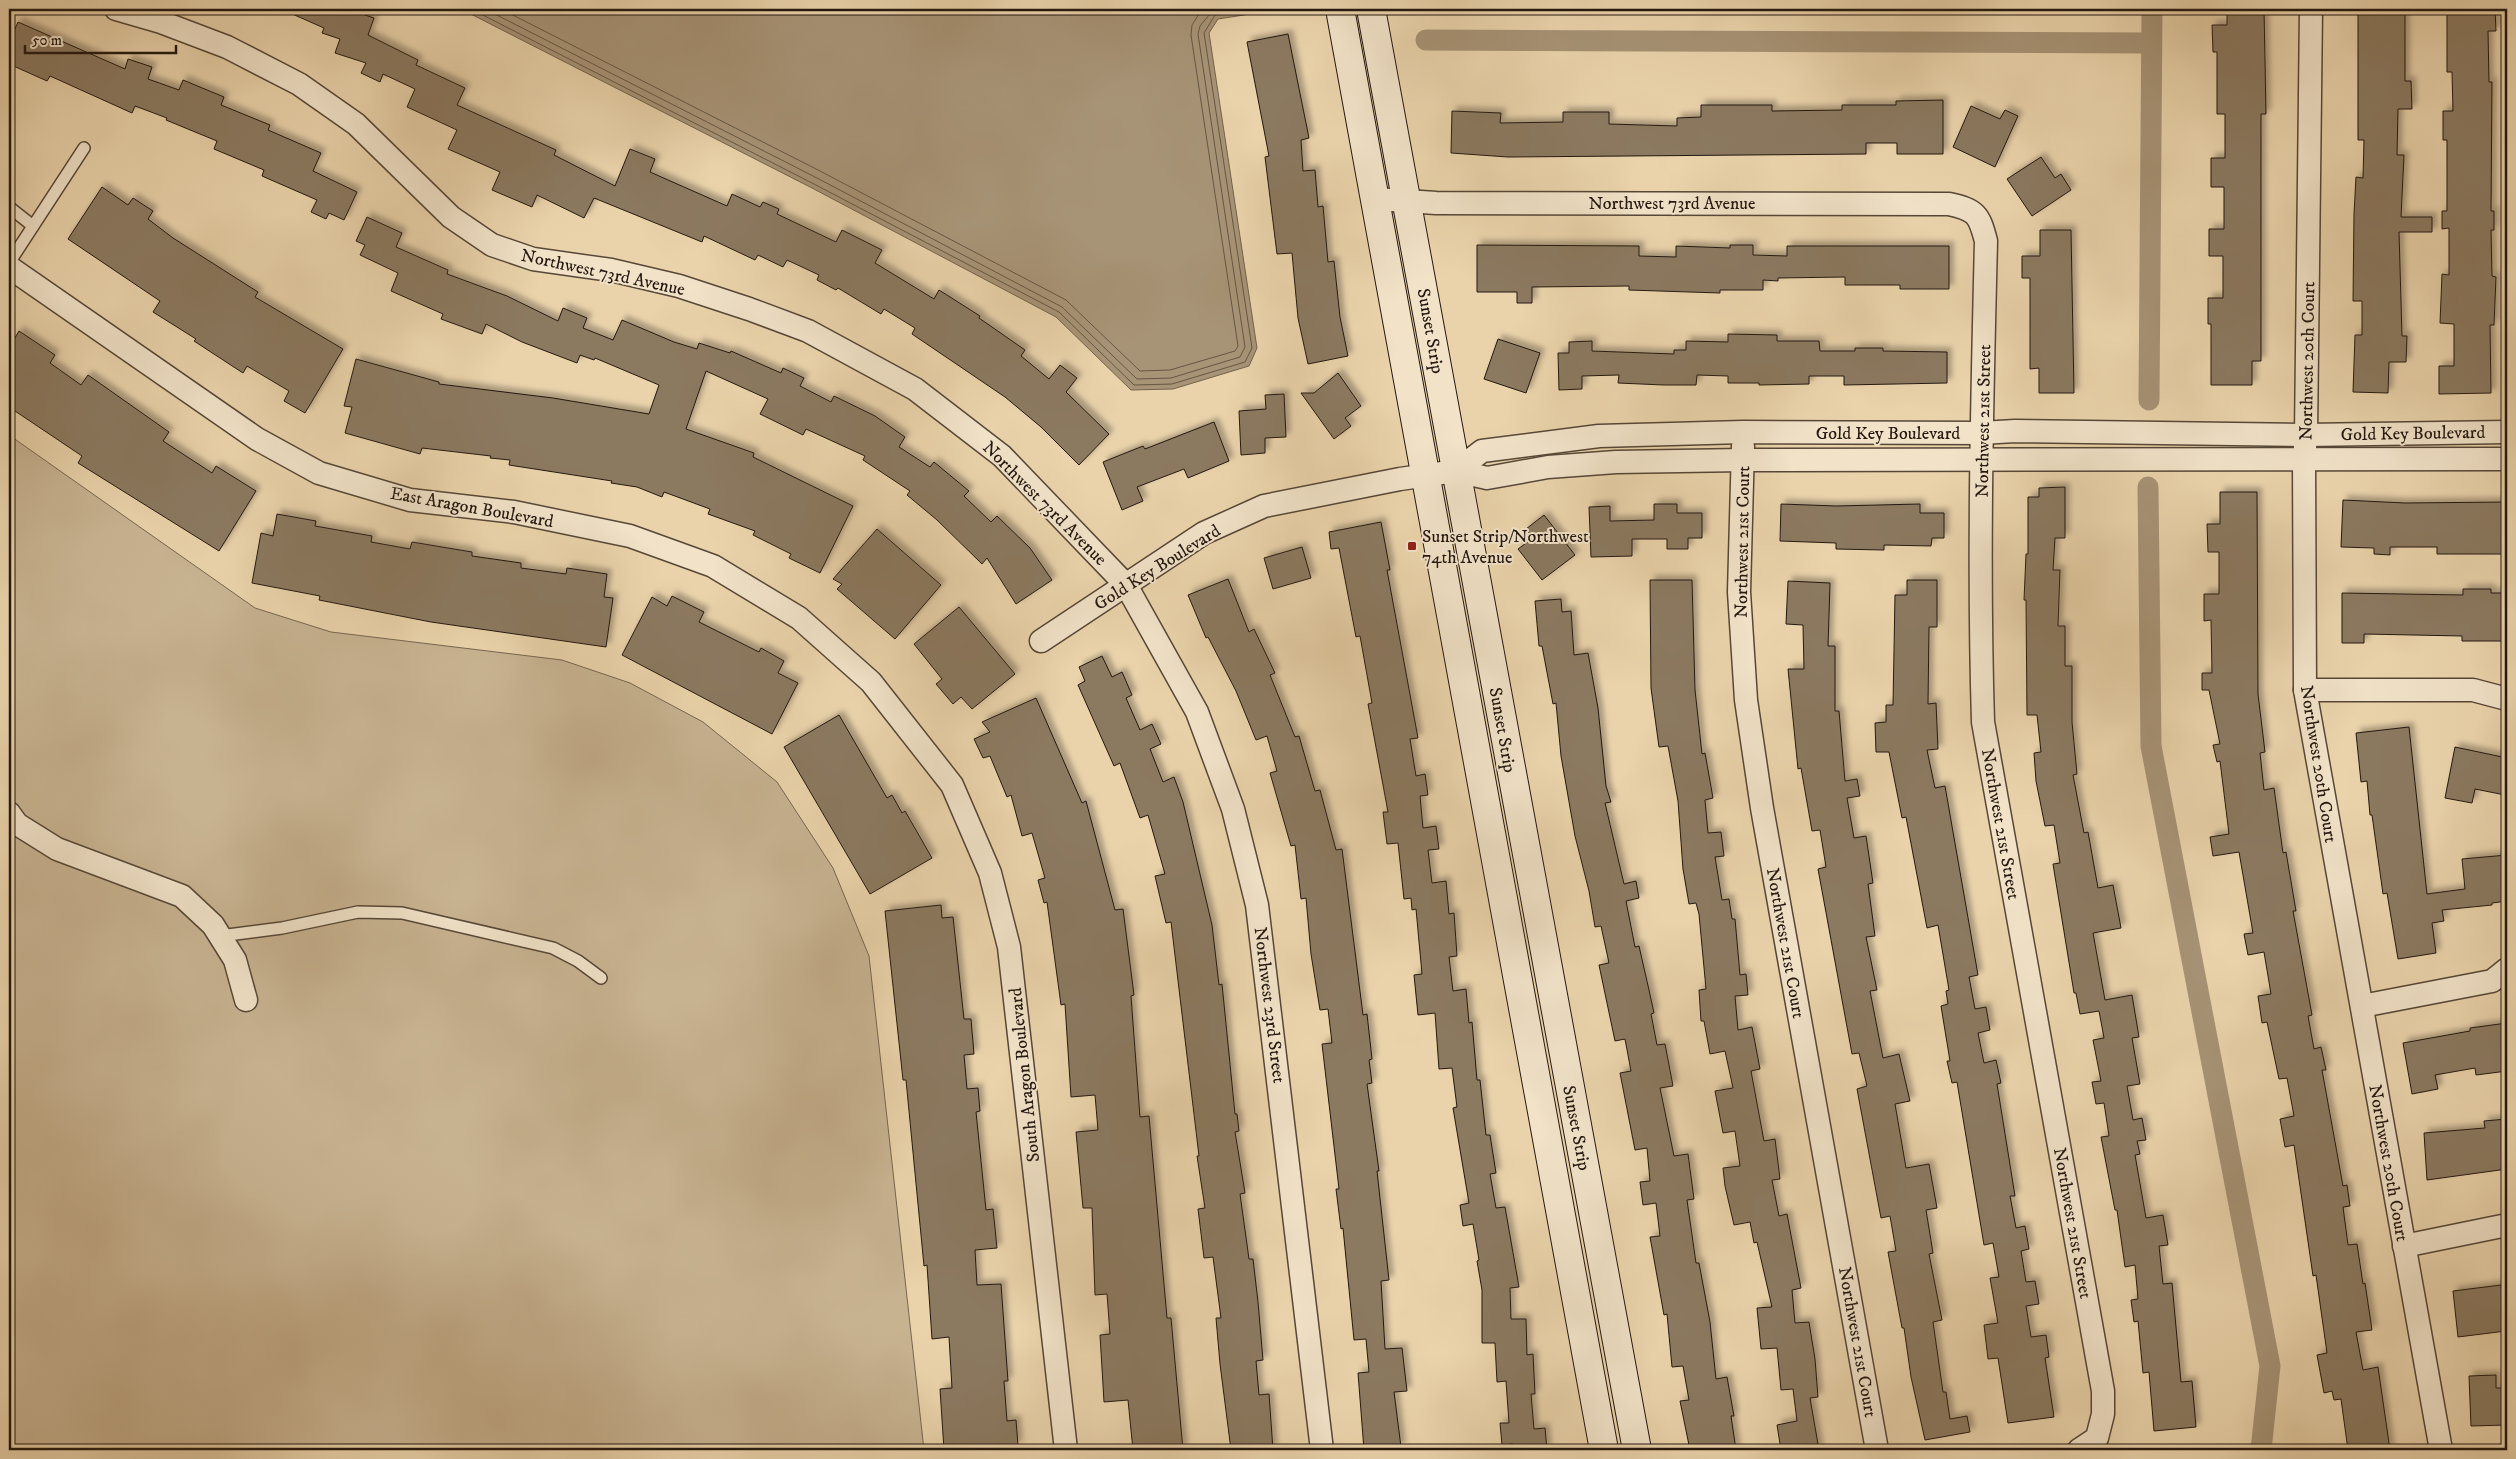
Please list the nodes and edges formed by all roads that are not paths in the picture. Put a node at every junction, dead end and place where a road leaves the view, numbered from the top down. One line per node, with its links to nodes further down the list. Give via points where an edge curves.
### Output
1 (116, 9): 23 (street, Northwest 73rd Avenue, via 161,22 227,48 300,84 356,124 451,217 492,245 533,259 611,270 679,286 749,309 808,331 915,389 1002,456)
2 (1340, 9): 6 (street, Sunset Strip)
3 (1371, 9): 7 (street, Sunset Strip)
4 (2311, 9): 16 (street, Northwest 20th Court)
5 (84, 148): 10 (lane)
6 (1376, 199): 7 (street, Northwest 73rd Avenue); 22 (street, Sunset Strip)
7 (1407, 201): 9 (street, Northwest 73rd Avenue, via 1949,204); 21 (street, Sunset Strip)
8 (9, 206): 10 (lane)
9 (1968, 208): 15 (street, Northwest 21st Street, via 1980,218 1986,241)
10 (33, 226): 11 (lane)
11 (9, 263)
12 (9, 267): 27 (street, East Aragon Boulevard, via 257,439 319,473 410,500 514,512 630,536 713,566 799,618 871,682)
13 (1743, 432): 15 (street, Gold Key Boulevard); 20 (street, Northwest 21st Court); 21 (street, Gold Key Boulevard, via 1599,436 1482,451)
14 (2507, 432): 16 (street, Gold Key Boulevard)
15 (1982, 433): 16 (street, Gold Key Boulevard); 17 (street, Northwest 21st Street)
16 (2306, 435): 18 (street, Northwest 20th Court)
17 (1981, 459): 18 (street, Gold Key Boulevard); 20 (street, Gold Key Boulevard); 36 (street, Northwest 21st Street, via 1980,642 1984,722 2103,1391 2104,1414)
18 (2304, 459): 19 (street, Gold Key Boulevard); 25 (street, Northwest 20th Court)
19 (2507, 459)
20 (1743, 460): 21 (street, Gold Key Boulevard, via 1616,462 1548,467 1487,478); 41 (street, Northwest 21st Court, via 1740,592 1746,700 1762,808)
21 (1456, 471): 22 (street, Gold Key Boulevard); 40 (street, Sunset Strip)
22 (1425, 476): 23 (street, Gold Key Boulevard, via 1264,506 1204,533); 39 (street, Sunset Strip)
23 (1126, 585): 24 (street, Gold Key Boulevard); 38 (street, Northwest 23rd Street, via 1197,712 1233,810 1257,905)
24 (1041, 642)
25 (2305, 690): 26 (street, via 2473,690); 33 (street, Northwest 20th Court)
26 (2507, 699)
27 (906, 724): 37 (street, South Aragon Boulevard, via 952,786 990,873 1010,947)
28 (9, 813): 29 (street, via 17,824 57,849 182,896 213,925)
29 (220, 936): 31 (lane, via 282,928 358,912 402,913 553,948); 32 (street, via 235,960)
30 (2507, 970): 33 (street, via 2492,981)
31 (601, 978)
32 (246, 1000)
33 (2362, 1006): 35 (street, Northwest 20th Court)
34 (2507, 1225): 35 (street)
35 (2404, 1246): 42 (street, Northwest 20th Court)
36 (2088, 1444)
37 (1066, 1450)
38 (1322, 1450)
39 (1604, 1450)
40 (1637, 1450)
41 (1877, 1450)
42 (2442, 1450)

